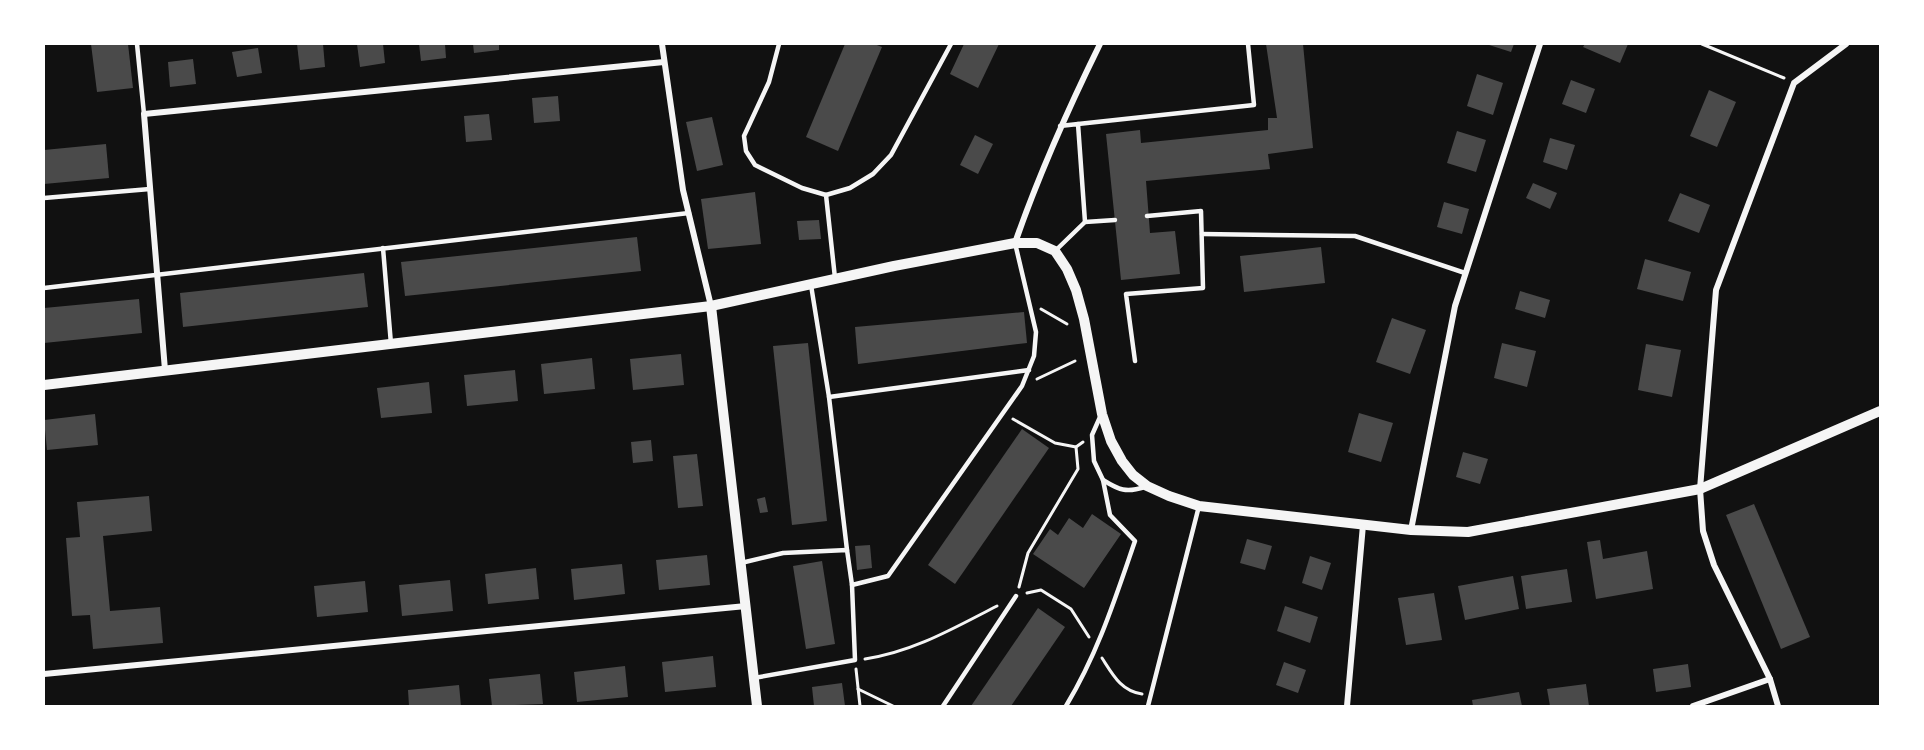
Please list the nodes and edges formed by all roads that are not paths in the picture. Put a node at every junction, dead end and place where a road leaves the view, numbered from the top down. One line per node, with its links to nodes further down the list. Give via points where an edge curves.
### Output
1 (137, 44): 10 (lane)
2 (662, 44): 9 (street)
3 (779, 44): 14 (lane, via 769,82 744,136 746,151 754,165)
4 (951, 44): 14 (lane, via 891,155 873,174 850,188)
5 (1100, 44): 12 (street)
6 (1248, 44): 11 (lane, via 1254,105)
7 (1539, 44): 24 (street)
8 (1846, 44): 40 (street, via 1794,83 1716,290)
9 (663, 62): 10 (street); 16 (street)
10 (144, 114): 13 (street)
11 (1078, 124): 12 (lane); 19 (lane)
12 (1060, 126): 21 (street)
13 (150, 189): 15 (lane); 25 (street)
14 (826, 195): 26 (lane)
15 (44, 198)
16 (689, 213): 22 (lane); 29 (street)
17 (1147, 216): 20 (lane, via 1202,211)
18 (1114, 220): 19 (lane)
19 (1085, 222): 23 (lane)
20 (1202, 234): 24 (lane, via 1355,236); 31 (lane, via 1203,288 1126,294)
21 (1015, 243): 23 (street, via 1037,243); 26 (street); 33 (lane, via 1036,332)
22 (383, 248): 25 (lane); 30 (lane)
23 (1055, 250): 37 (street, via 1076,290)
24 (1465, 273): 43 (street, via 1455,306)
25 (157, 274): 28 (lane); 32 (street)
26 (835, 278): 27 (street)
27 (811, 284): 29 (street); 35 (lane)
28 (44, 288)
29 (711, 306): 30 (street); 45 (street)
30 (391, 344): 32 (street)
31 (1135, 361)
32 (165, 370): 34 (street)
33 (1029, 370): 35 (lane); 46 (lane, via 1022,386 888,576)
34 (44, 385)
35 (830, 397): 44 (lane)
36 (1881, 411): 40 (street)
37 (1102, 414): 38 (lane, via 1092,435 1094,460); 39 (street, via 1122,461)
38 (1103, 480): 39 (lane, via 1119,490); 54 (lane, via 1110,515 1135,541 1096,649)
39 (1147, 486): 41 (street)
40 (1700, 489): 43 (street, via 1468,532); 51 (street, via 1703,531 1714,565)
41 (1199, 506): 42 (street); 55 (lane)
42 (1363, 525): 43 (street); 56 (street)
43 (1411, 530)
44 (847, 550): 45 (lane, via 783,553); 46 (lane)
45 (741, 563): 48 (street)
46 (852, 585): 50 (lane, via 855,660)
47 (1016, 596): 53 (lane)
48 (746, 606): 49 (street); 50 (street)
49 (44, 674)
50 (754, 678): 52 (street)
51 (1770, 679): 57 (street); 58 (street)
52 (757, 706)
53 (943, 706)
54 (1066, 706)
55 (1148, 706)
56 (1347, 706)
57 (1693, 706)
58 (1778, 706)

